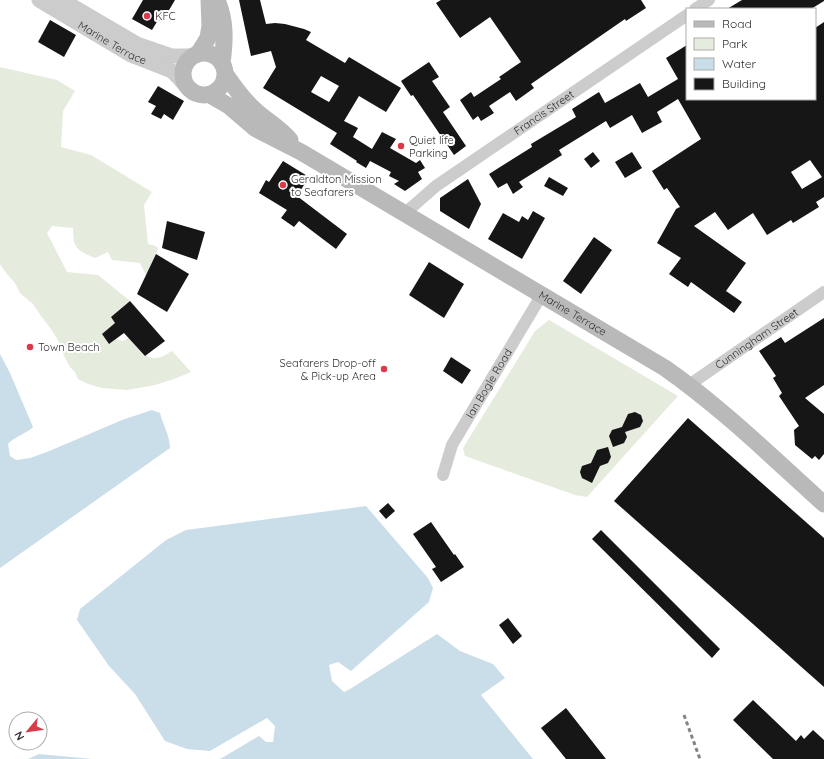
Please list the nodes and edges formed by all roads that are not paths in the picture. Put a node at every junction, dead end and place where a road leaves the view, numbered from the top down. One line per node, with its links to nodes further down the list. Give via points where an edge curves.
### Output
1 (39, 0): 10 (street, Marine Terrace, via 131,55 172,71)
2 (62, 0): 8 (street, Marine Terrace, via 138,44 172,56)
3 (209, 0): 8 (main road, via 208,38)
4 (217, 0): 9 (main road, via 225,31)
5 (708, 0): 6 (street)
6 (696, 8)
7 (686, 16): 13 (street, Francis Street, via 436,186)
8 (196, 55): 9 (main road, via 209,53 219,58); 10 (main road, via 189,59 183,71)
9 (224, 69): 11 (main road, via 225,82); 12 (main road, Marine Terrace, via 239,93 255,110 285,134)
10 (186, 85): 11 (main road, via 196,94)
11 (210, 95): 12 (main road, Marine Terrace, via 229,106 256,129)
12 (300, 152): 13 (main road, Marine Terrace)
13 (404, 214): 15 (main road, Marine Terrace)
14 (824, 292): 16 (street, Cunningham Street)
15 (541, 296): 16 (main road, Marine Terrace, via 665,368); 17 (street, Ian Bogle Road, via 452,445)
16 (689, 385): 18 (main road, Marine Terrace)
17 (443, 475)
18 (824, 504)

